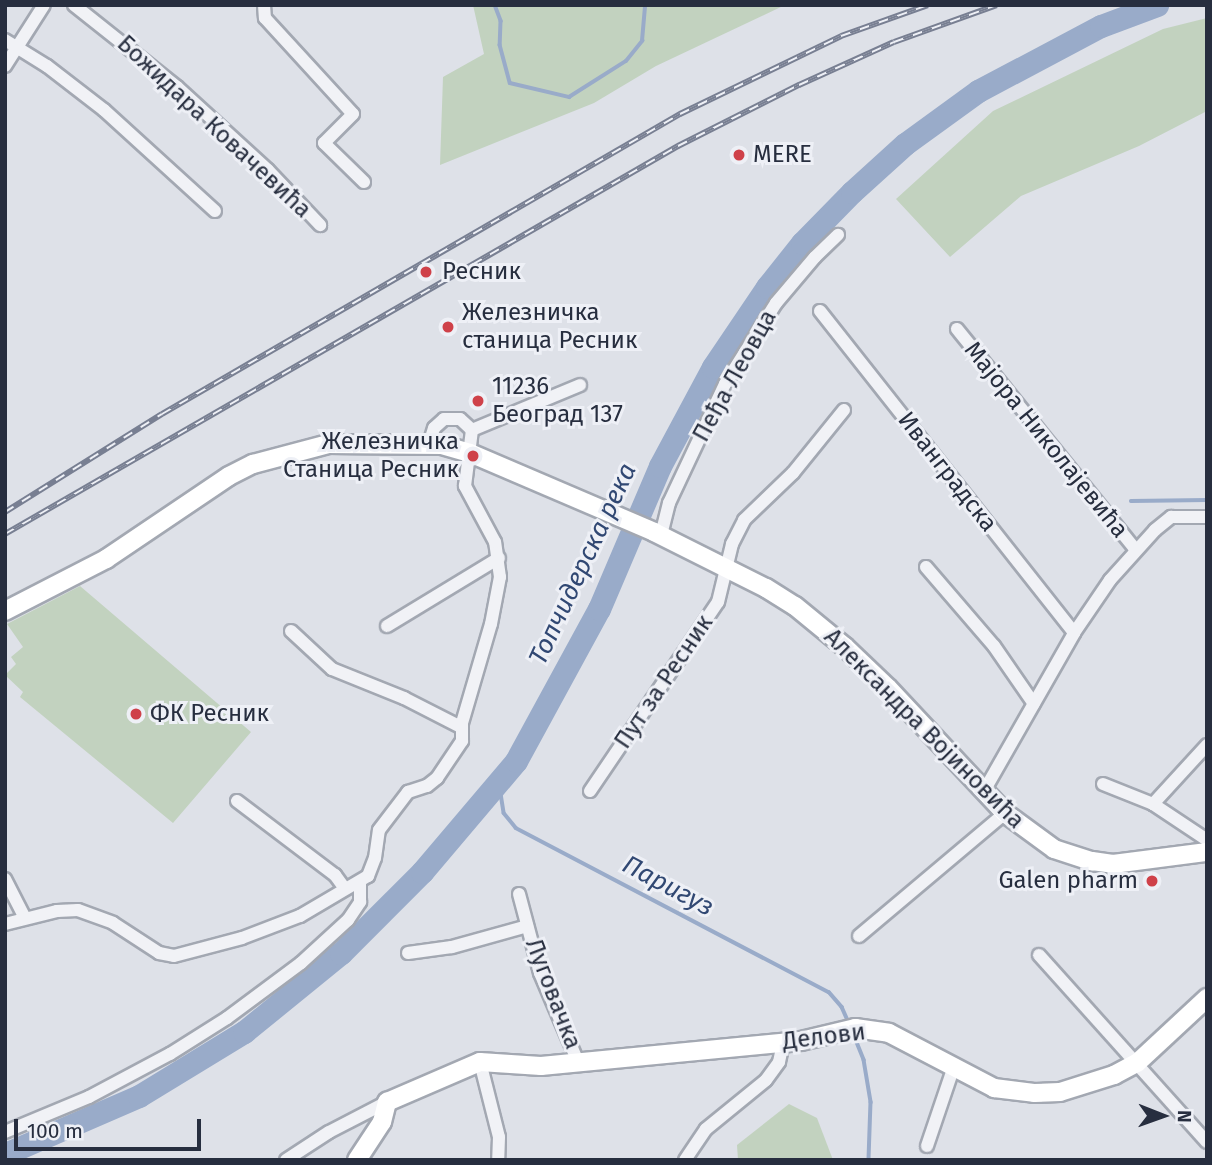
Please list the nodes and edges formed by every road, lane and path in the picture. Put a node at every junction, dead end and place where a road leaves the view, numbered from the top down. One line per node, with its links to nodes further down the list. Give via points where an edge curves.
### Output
1 (44, 5): 4 (street)
2 (75, 5): 8 (street, Божидара Ковачевића, via 177,87)
3 (264, 5): 6 (street, via 265,18 354,114 324,143)
4 (10, 43): 5 (street); 7 (street, via 104,110)
5 (5, 66)
6 (364, 182)
7 (215, 211)
8 (320, 225)
9 (838, 235): 18 (street, Пеђа Леовца, via 776,303 725,384)
10 (820, 311): 26 (street, Иванградска)
11 (957, 329): 19 (street, Мајора Николајевића)
12 (580, 385): 14 (street)
13 (844, 410): 21 (street, Пут за Ресник, via 793,472 744,520)
14 (472, 430): 15 (street, via 460,419 444,419 434,428); 16 (street)
15 (429, 444): 16 (street, Александра Војиновића); 23 (street, Александра Војиновића, via 328,444 253,464 106,558)
16 (470, 453): 18 (street, Александра Војиновића); 20 (street, via 465,486)
17 (1207, 517): 19 (street, via 1171,517)
18 (658, 534): 21 (street, Александра Војиновића)
19 (1136, 550): 26 (street)
20 (499, 558): 24 (street); 28 (street, via 496,601)
21 (726, 567): 31 (street, Пут за Ресник, via 718,602); 32 (street, Александра Војиновића, via 795,606 845,647)
22 (926, 567): 27 (street, via 994,646)
23 (5, 611)
24 (387, 626)
25 (291, 631): 28 (street, via 332,670)
26 (1074, 633): 27 (street)
27 (1034, 704): 32 (street)
28 (461, 727): 39 (street, via 462,741 437,778 408,792 379,830 374,864)
29 (1207, 745): 34 (street)
30 (1102, 784): 34 (street)
31 (590, 791)
32 (984, 791): 35 (street, Александра Војиновића)
33 (237, 801): 40 (street, via 335,875)
34 (1153, 804): 36 (street)
35 (1005, 813): 37 (street, Александра Војиновића, via 1054,849 1092,861 1125,864); 45 (street)
36 (1207, 840)
37 (1207, 852)
38 (5, 879): 42 (street)
39 (360, 883): 40 (street); 55 (street, via 360,902 348,920 301,963 227,1018 89,1097)
40 (345, 889): 42 (street, via 300,916 242,939 174,956 159,953 105,919 78,910)
41 (519, 894): 44 (street, Луговачка)
42 (25, 918): 43 (street)
43 (5, 924)
44 (527, 926): 46 (street, Луговачка, via 463,945); 51 (street, Луговачка, via 544,984)
45 (859, 936)
46 (408, 953)
47 (1039, 955): 52 (street)
48 (1207, 998): 52 (street, Делови)
49 (783, 1043): 51 (street, Делови); 53 (street, Делови, via 855,1028 889,1033); 61 (street, via 781,1057 766,1080 706,1129)
50 (480, 1062): 51 (street, Делови, via 541,1066); 54 (street, Делови); 60 (street, via 499,1137)
51 (578, 1062)
52 (1137, 1063): 53 (street, Делови, via 1072,1090 1034,1093 994,1088); 56 (street)
53 (953, 1069): 57 (street)
54 (387, 1102): 58 (street, Делови); 59 (street, via 382,1122)
55 (5, 1132)
56 (1207, 1142)
57 (928, 1146)
58 (286, 1160)
59 (357, 1160)
60 (498, 1160)
61 (685, 1160)

